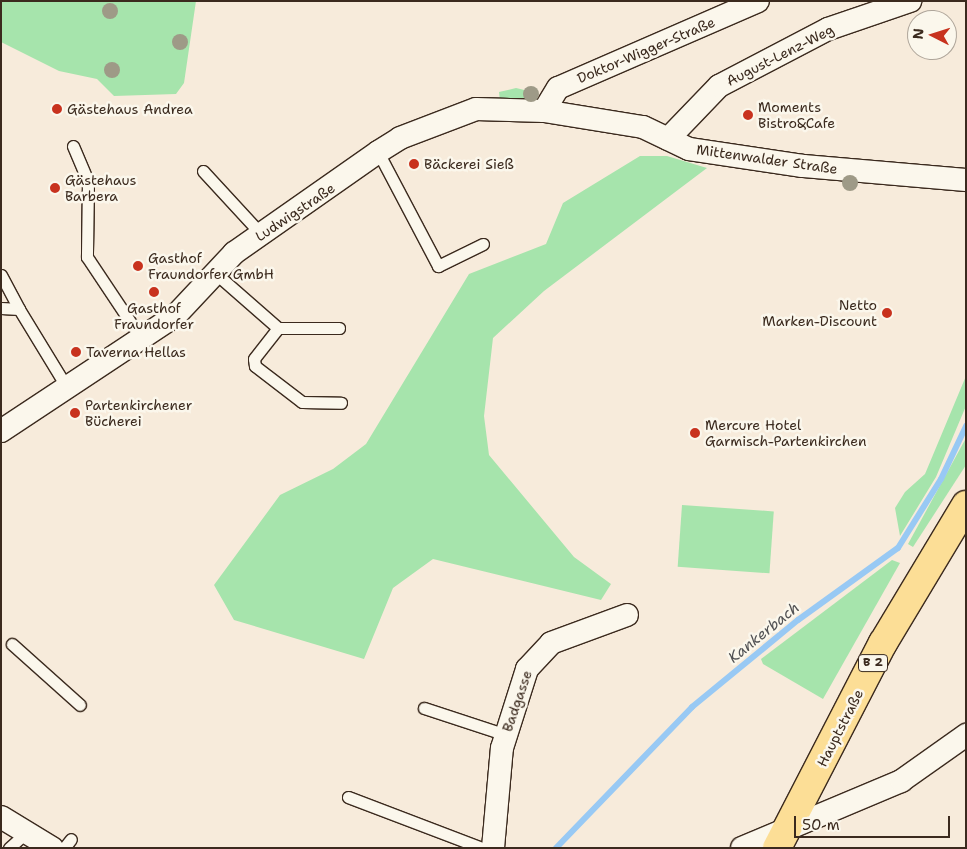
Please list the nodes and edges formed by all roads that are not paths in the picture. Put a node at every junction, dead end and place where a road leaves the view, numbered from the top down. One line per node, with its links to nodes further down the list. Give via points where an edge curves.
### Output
1 (758, 1): 3 (street, Doktor-Wigger-Straße, via 558,88)
2 (910, 1): 4 (street, August-Lenz-Weg, via 828,30 719,86)
3 (544, 111): 4 (street, Mittenwalder Straße, via 643,127); 6 (street, Ludwigstraße, via 476,109 400,138)
4 (668, 139): 8 (street, Mittenwalder Straße, via 690,149 803,166)
5 (74, 146): 17 (lane, via 88,181 87,257)
6 (378, 152): 9 (street, Ludwigstraße); 10 (lane, via 438,266)
7 (203, 171): 9 (lane)
8 (966, 180)
9 (262, 235): 11 (street, Ludwigstraße)
10 (483, 244)
11 (214, 272): 15 (lane); 17 (street, Ludwigstraße, via 176,314)
12 (1, 275): 14 (lane)
13 (1, 308): 14 (lane)
14 (19, 309): 18 (lane)
15 (278, 328): 16 (lane); 19 (lane, via 254,359 255,366 302,402)
16 (339, 328)
17 (141, 338): 18 (street, Ludwigstraße)
18 (66, 386): 20 (street, Ludwigstraße)
19 (341, 403)
20 (1, 431)
21 (962, 522): 31 (main road, Hauptstraße / B 2, via 883,643)
22 (627, 616): 26 (street, Badgasse, via 551,643 535,657 526,670)
23 (12, 644): 24 (lane)
24 (80, 705)
25 (424, 708): 26 (lane)
26 (506, 735): 35 (street, Badgasse, via 495,791)
27 (966, 735): 31 (street, via 901,782)
28 (348, 797): 34 (lane)
29 (1, 817): 30 (street)
30 (29, 830): 32 (street); 33 (lane)
31 (784, 837): 36 (street)
32 (62, 845)
33 (9, 848)
34 (482, 848)
35 (493, 848)
36 (742, 848)

